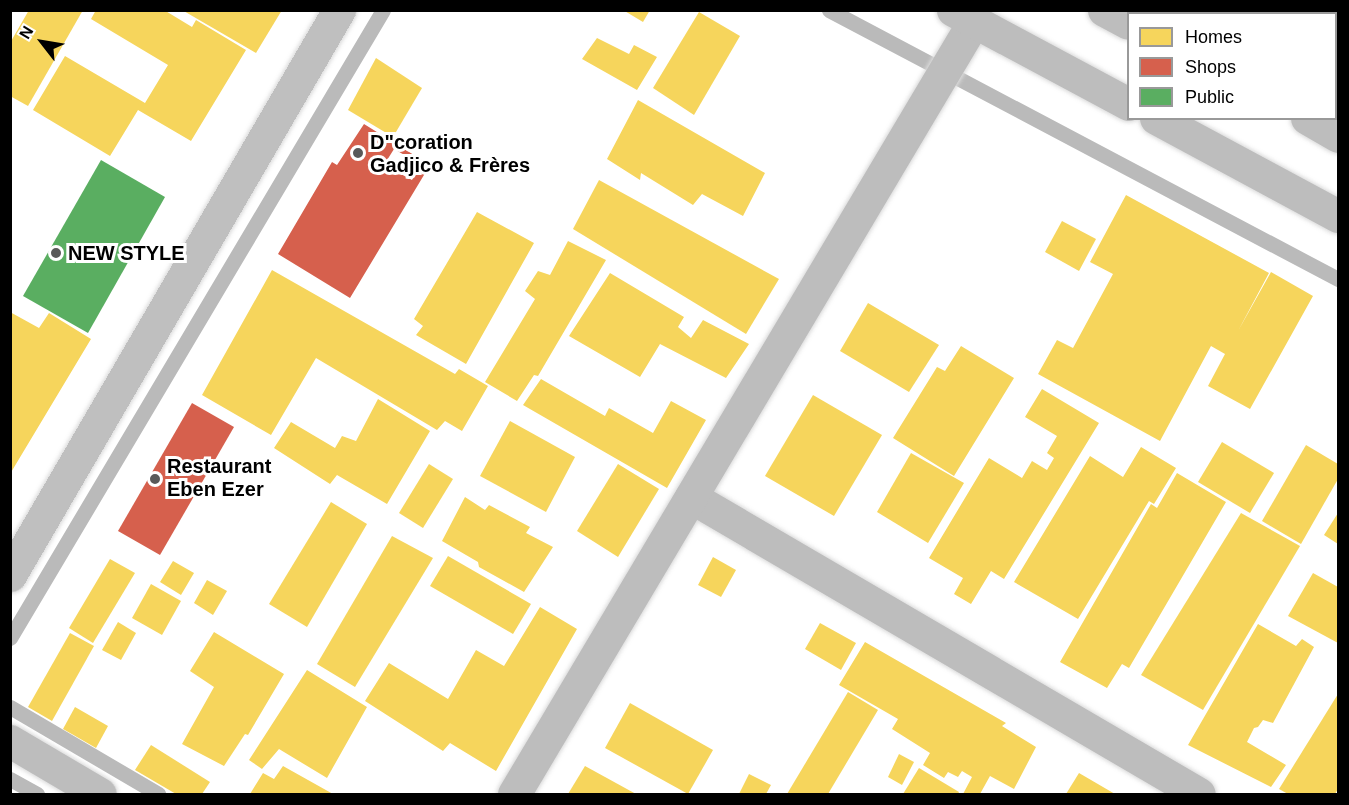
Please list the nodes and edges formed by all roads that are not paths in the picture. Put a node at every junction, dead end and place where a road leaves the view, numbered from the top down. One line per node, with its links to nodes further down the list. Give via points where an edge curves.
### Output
1 (339, 10): 11 (main road)
2 (1104, 10): 4 (main road)
3 (964, 16): 5 (main road); 10 (main road)
4 (1127, 22)
5 (1127, 103)
6 (1160, 120): 9 (main road)
7 (1310, 120): 8 (main road)
8 (1338, 136)
9 (1338, 216)
10 (691, 497): 14 (main road); 15 (main road)
11 (10, 575)
12 (10, 741): 13 (main road)
13 (100, 795)
14 (514, 795)
15 (1199, 795)

